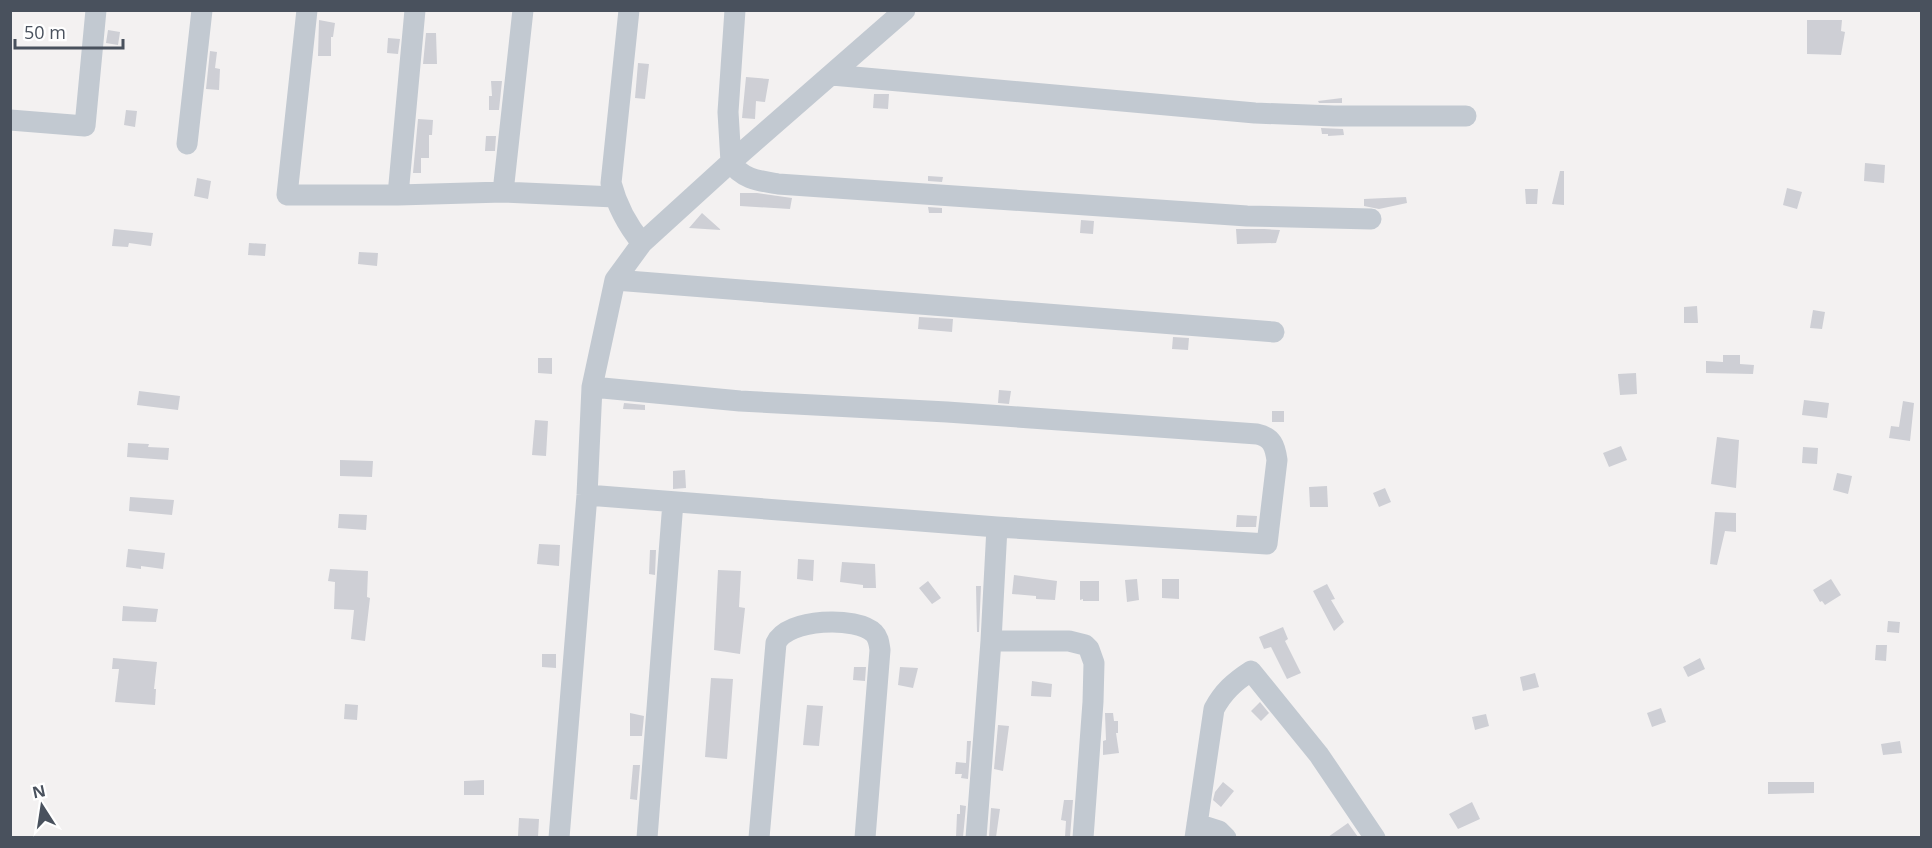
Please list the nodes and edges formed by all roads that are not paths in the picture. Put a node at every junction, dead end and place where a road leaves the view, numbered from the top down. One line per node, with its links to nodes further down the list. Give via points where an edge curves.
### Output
1 (96, 10): 11 (street, via 85,126)
2 (202, 10): 12 (street)
3 (307, 10): 15 (street, via 287,195)
4 (415, 10): 15 (street)
5 (523, 10): 14 (street)
6 (629, 10): 16 (street, via 612,159)
7 (735, 10): 13 (street, via 728,112)
8 (905, 10): 9 (street)
9 (832, 75): 10 (street, via 1255,113); 13 (street)
10 (1466, 116)
11 (10, 120)
12 (187, 144)
13 (731, 162): 17 (street, via 746,176 778,184 1247,216); 18 (street)
14 (503, 192): 15 (street); 16 (street)
15 (399, 195)
16 (615, 197): 18 (street)
17 (1371, 219)
18 (642, 243): 19 (street)
19 (615, 280): 20 (street); 21 (street)
20 (1275, 332)
21 (592, 387): 22 (street); 24 (street, via 740,401 1257,434 1270,439 1275,448 1267,544)
22 (587, 495): 23 (street); 27 (street)
23 (673, 502): 24 (street); 28 (street)
24 (997, 527): 25 (street)
25 (991, 641): 31 (street); 32 (street, via 1069,641 1089,650 1094,663 1093,702)
26 (1196, 830): 33 (street, via 1219,831); 34 (street, via 1214,709 1231,684 1251,671 1319,755)
27 (559, 837)
28 (647, 837)
29 (759, 837): 30 (street, via 776,643 792,627 828,622 868,629 879,639)
30 (865, 837)
31 (976, 837)
32 (1083, 837)
33 (1226, 837)
34 (1376, 837)

